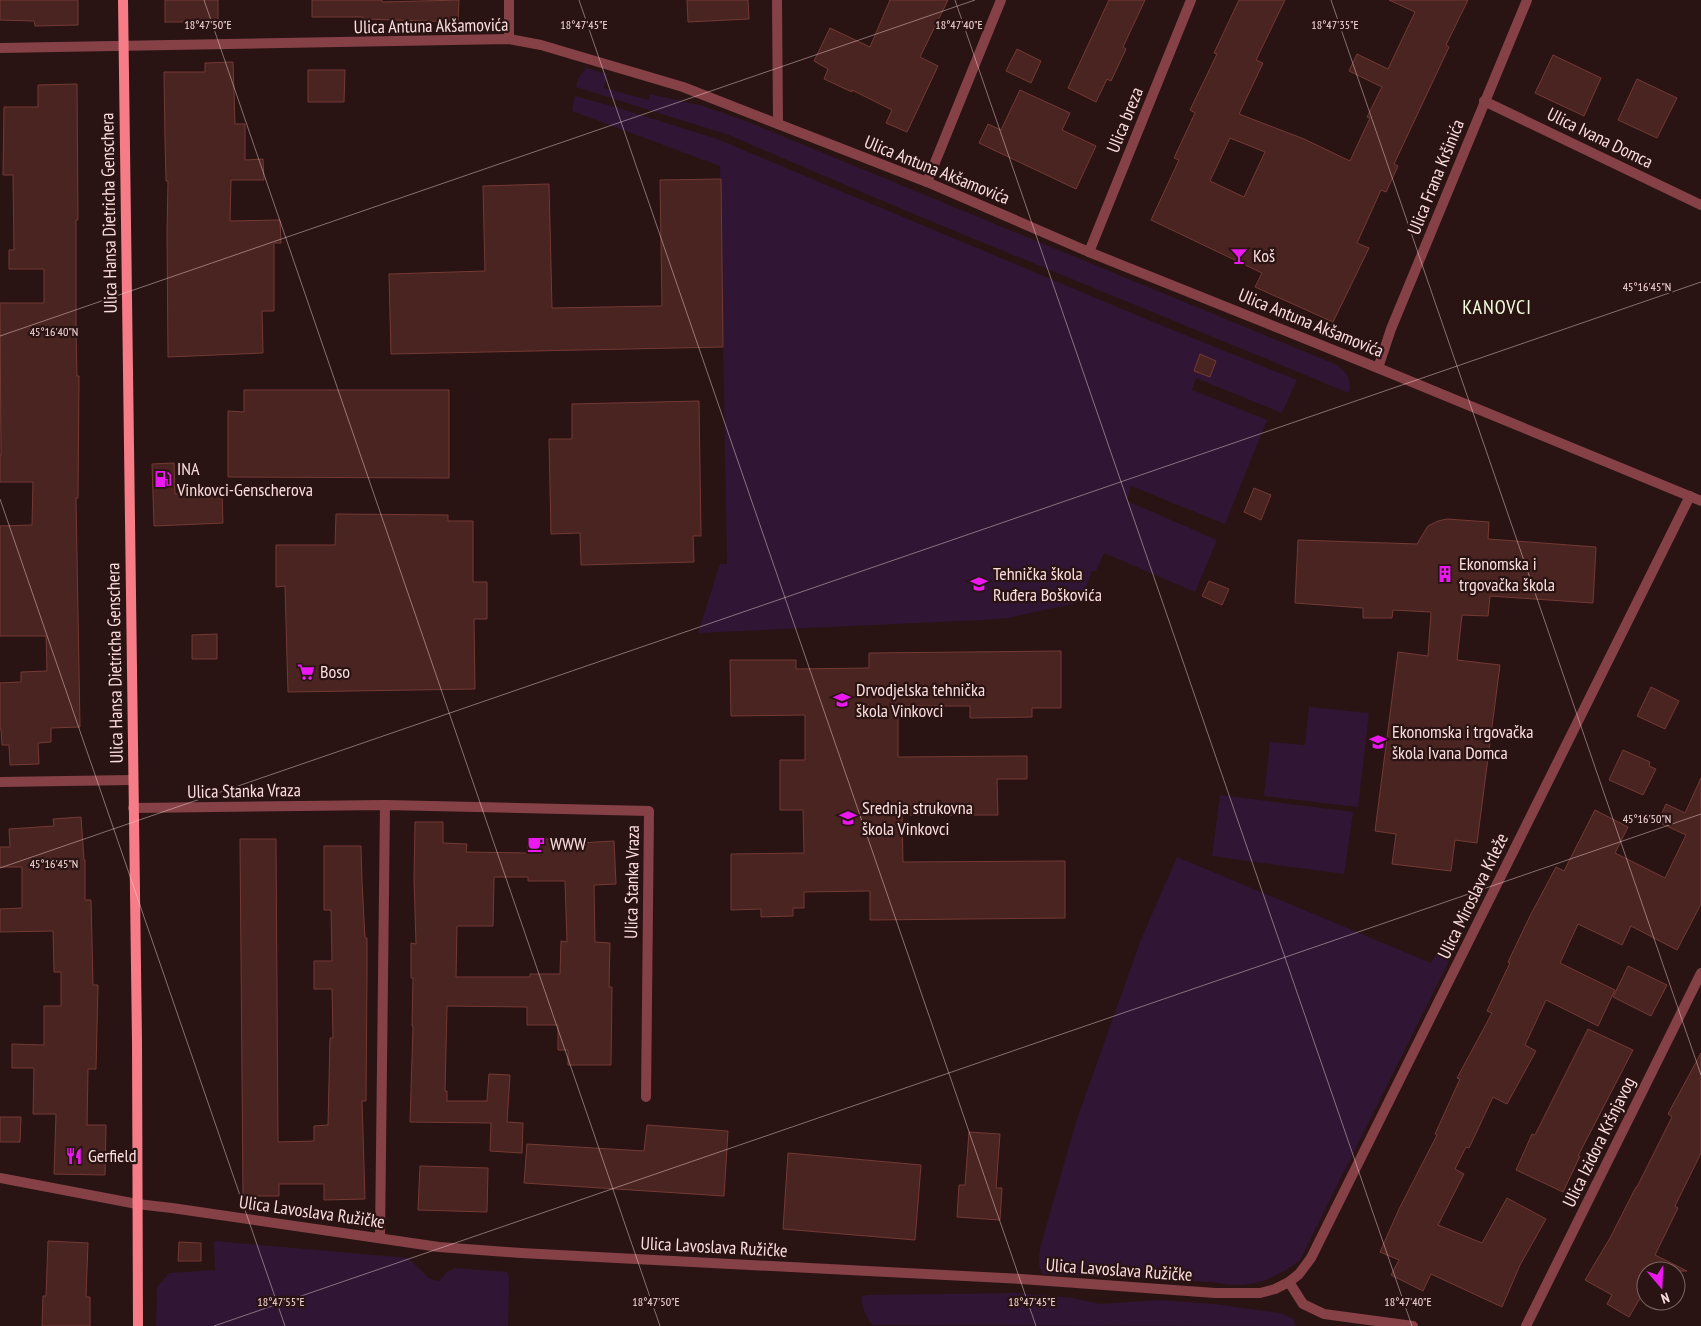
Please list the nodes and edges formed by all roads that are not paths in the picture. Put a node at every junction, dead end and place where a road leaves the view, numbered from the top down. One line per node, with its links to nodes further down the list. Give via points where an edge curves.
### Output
1 (123, 0): 8 (main road, Ulica Hansa Dietricha Genschera)
2 (509, 0): 7 (street)
3 (776, 0): 11 (street)
4 (1001, 0): 12 (street)
5 (1191, 0): 14 (street, Ulica breza)
6 (1527, 0): 10 (street, Ulica Frana Kršinića)
7 (509, 40): 8 (street, Ulica Antuna Akšamovića); 11 (street, Ulica Antuna Akšamovića, via 541,45 683,87)
8 (123, 47): 9 (street, Ulica Antuna Akšamovića); 18 (main road, Ulica Hansa Dietricha Genschera)
9 (0, 48)
10 (1484, 101): 13 (street, Ulica Ivana Domca); 15 (street, Ulica Frana Kršinića, via 1394,320)
11 (778, 124): 12 (street, Ulica Antuna Akšamovića)
12 (927, 182): 14 (street, Ulica Antuna Akšamovića)
13 (1701, 205)
14 (1089, 252): 15 (street, Ulica Antuna Akšamovića)
15 (1378, 368): 16 (street, Ulica Antuna Akšamovića)
16 (1690, 496): 17 (street, Ulica Antuna Akšamovića); 27 (street, Ulica Miroslava Krleže, via 1311,1258)
17 (1701, 501)
18 (132, 780): 19 (street); 21 (main road, Ulica Hansa Dietricha Genschera)
19 (0, 782)
20 (386, 805): 21 (street, Ulica Stanka Vraza); 23 (street, Ulica Stanka Vraza, via 649,811); 26 (street)
21 (133, 808): 25 (main road, Ulica Hansa Dietricha Genschera)
22 (1701, 973): 30 (street, Ulica Izidora Kršnjavog)
23 (646, 1098)
24 (0, 1178): 25 (street, Ulica Lavoslava Ružičke)
25 (137, 1204): 26 (street, Ulica Lavoslava Ružičke); 28 (main road, Ulica Hansa Dietricha Genschera)
26 (380, 1238): 27 (street, Ulica Lavoslava Ružičke, via 439,1247 521,1253 1021,1279 1215,1293 1260,1293)
27 (1289, 1282): 29 (street, via 1303,1304 1324,1314)
28 (138, 1326)
29 (1413, 1326)
30 (1526, 1326)

